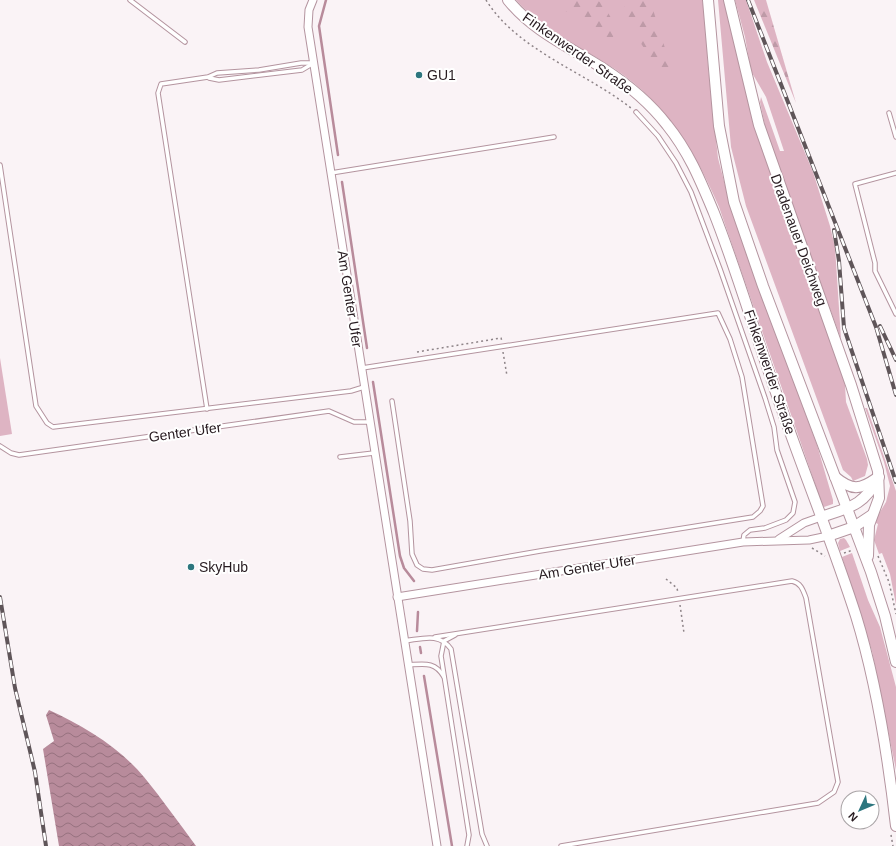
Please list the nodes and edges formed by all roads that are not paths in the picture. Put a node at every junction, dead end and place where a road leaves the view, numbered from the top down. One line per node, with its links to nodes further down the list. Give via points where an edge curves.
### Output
1 (130, 0): 6 (lane)
2 (312, 0): 7 (street, Am Genter Ufer, via 308,27)
3 (508, 0): 29 (main road, Finkenwerder Straße, via 543,33 602,68 636,93 679,141 700,178 725,240 770,377)
4 (708, 0): 25 (main road, Finkenwerder Straße, via 718,126 734,202)
5 (729, 0): 26 (main road, Dradenauer Deichweg, via 758,126 851,385)
6 (185, 42)
7 (314, 64): 8 (lane, via 301,63 217,73); 8 (lane, via 302,70 219,80); 14 (street, Am Genter Ufer)
8 (208, 78): 20 (lane, via 161,84 158,93)
9 (636, 112): 33 (lane, via 658,136 691,192 765,398 774,427 777,450 795,502 793,513 786,520 765,528 750,530 744,535)
10 (889, 113): 12 (lane)
11 (554, 137): 14 (lane)
12 (896, 137)
13 (0, 165): 20 (lane, via 36,406 47,423 53,427)
14 (331, 173): 17 (street, Am Genter Ufer)
15 (896, 173): 16 (lane, via 855,184 875,271)
16 (896, 314)
17 (360, 368): 18 (street, Am Genter Ufer); 19 (lane, via 718,313 730,339 742,377 763,506 752,517 432,570 423,569 417,565 412,554 410,521)
18 (364, 387): 20 (lane, via 351,391); 21 (street, Am Genter Ufer)
19 (392, 401)
20 (207, 409)
21 (369, 422): 22 (lane, Genter Ufer, via 354,422 329,411 19,455); 23 (street, Am Genter Ufer)
22 (0, 446)
23 (374, 453): 24 (lane); 35 (street, Am Genter Ufer)
24 (340, 457)
25 (835, 477): 26 (main road, via 844,485 853,488 861,487); 27 (main road, Finkenwerder Straße)
26 (879, 477): 27 (main road, via 866,498); 28 (main road, Dradenauer Deichweg, via 879,498)
27 (847, 508): 29 (main road); 30 (main road, Finkenwerder Straße)
28 (872, 514): 30 (main road); 34 (main road, Dradenauer Deichweg, via 868,534)
29 (821, 517): 31 (main road, Finkenwerder Straße); 32 (street, Am Genter Ufer, via 804,523)
30 (854, 527): 31 (main road); 34 (main road, Finkenwerder Straße)
31 (828, 536): 32 (street, Am Genter Ufer, via 809,540); 43 (main road, Finkenwerder Straße, via 868,661 890,776)
32 (778, 540): 33 (street, Am Genter Ufer)
33 (742, 542): 35 (street, Am Genter Ufer)
34 (868, 563): 40 (main road, Finkenwerder Straße)
35 (397, 597): 38 (street, Am Genter Ufer)
36 (459, 632): 37 (lane); 39 (lane); 47 (lane, via 792,581 802,588 806,598 838,782 834,792 818,803)
37 (434, 637): 38 (lane); 39 (lane)
38 (404, 641): 41 (street, Am Genter Ufer)
39 (444, 641): 42 (lane, via 441,656); 46 (lane, via 453,655 482,834)
40 (896, 662)
41 (408, 665): 42 (lane, via 430,663 440,670); 44 (street, Am Genter Ufer)
42 (445, 680): 45 (lane, via 469,835)
43 (894, 830)
44 (437, 846)
45 (467, 846)
46 (487, 846)
47 (561, 846)

